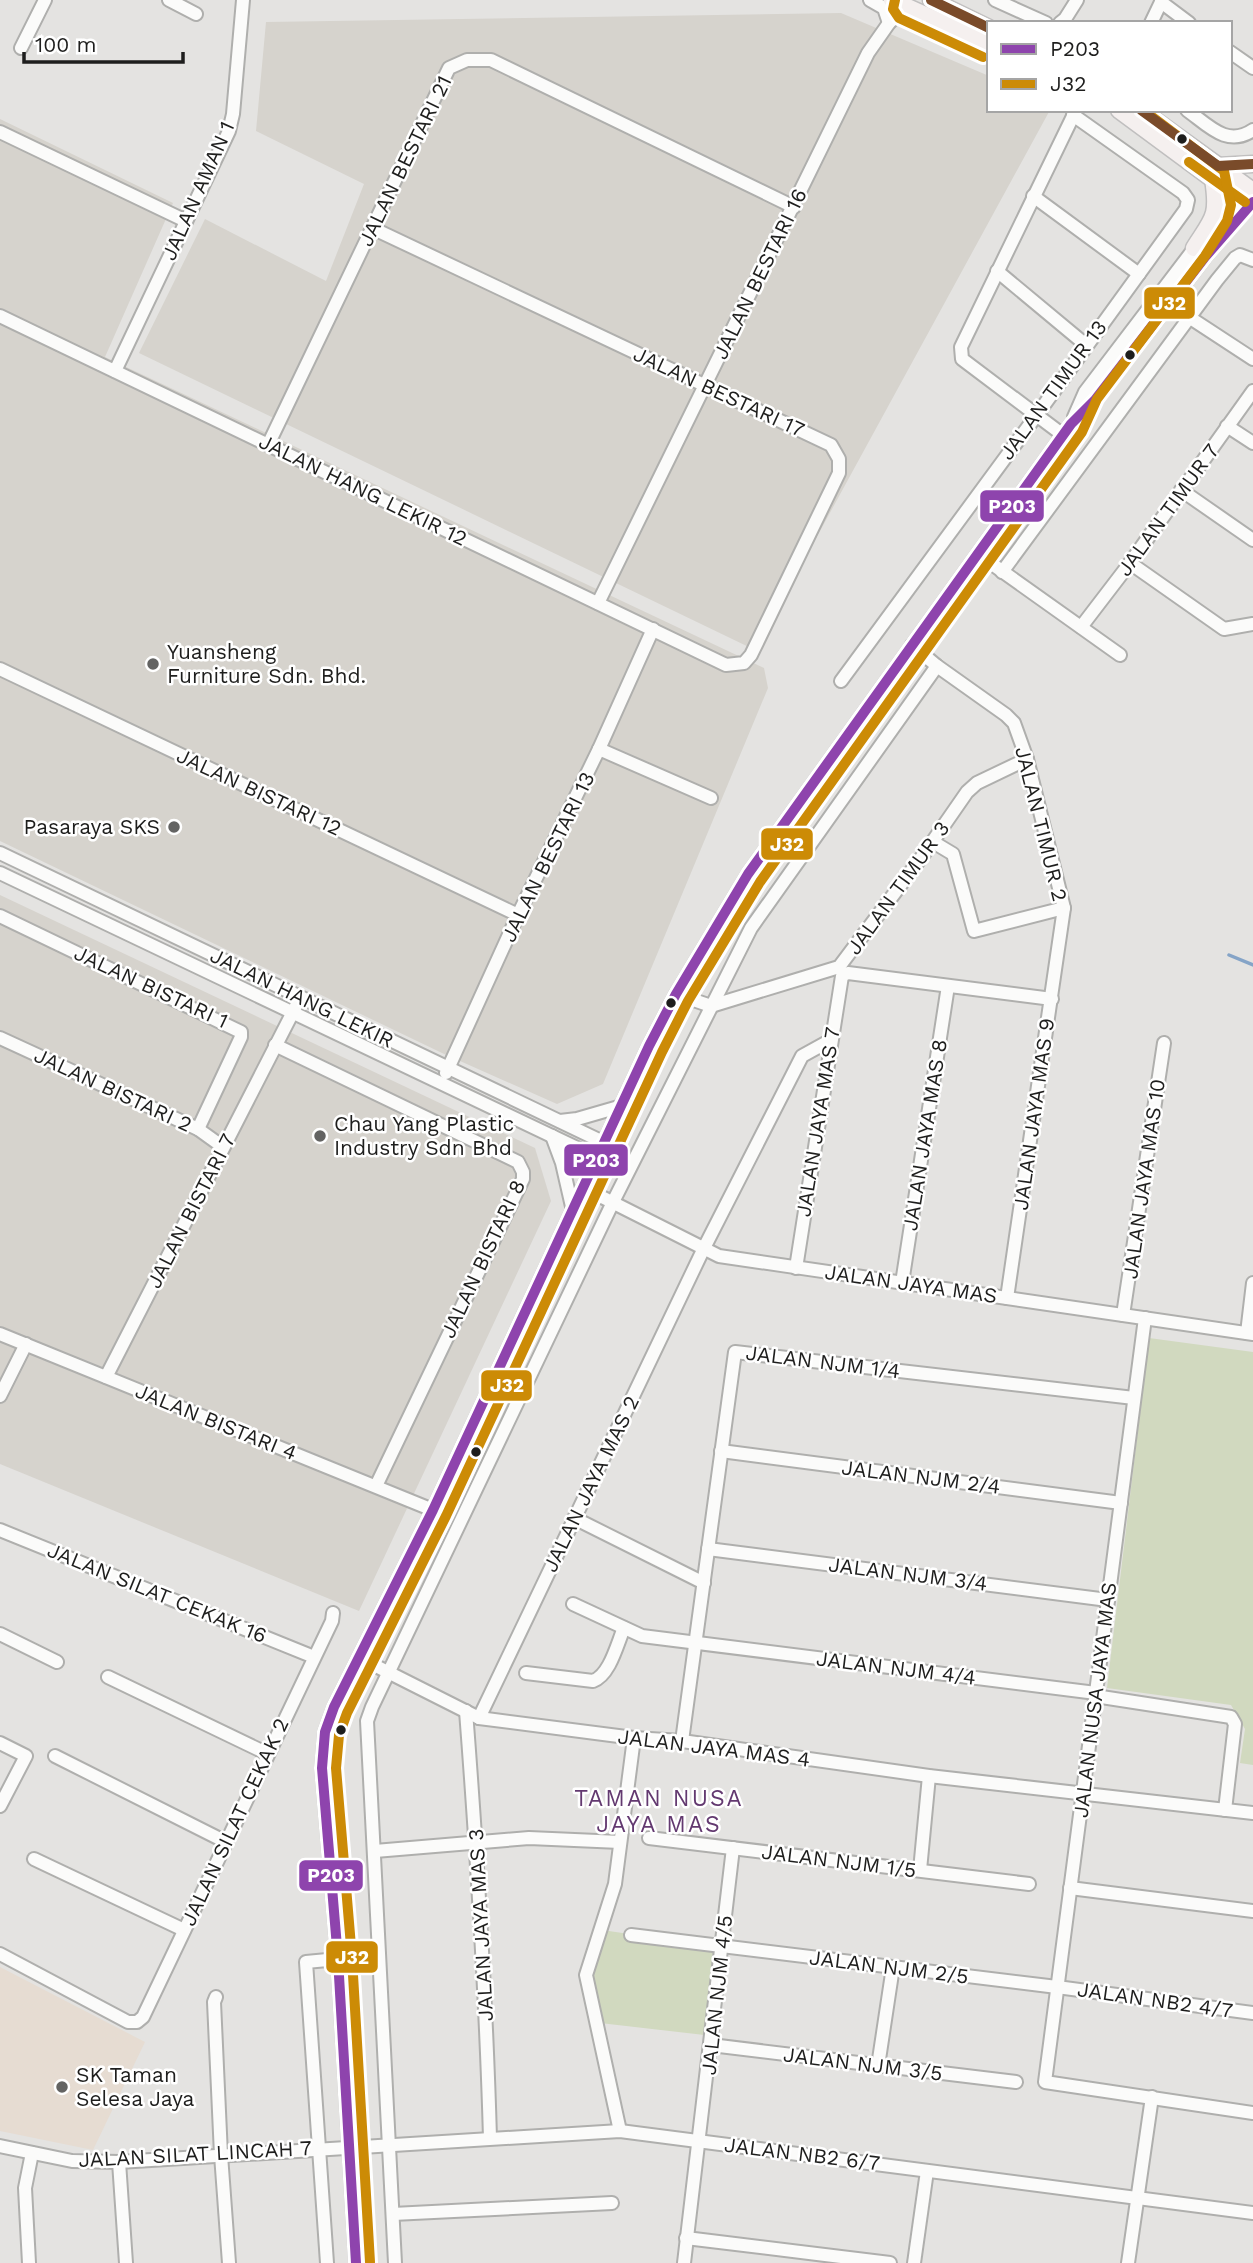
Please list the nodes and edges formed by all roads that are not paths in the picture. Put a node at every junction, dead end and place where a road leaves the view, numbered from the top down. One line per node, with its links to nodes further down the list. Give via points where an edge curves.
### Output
1 (45, 0): 19 (street)
2 (169, 0): 10 (street)
3 (243, 0): 33 (street, JALAN AMAN 1, via 229,131)
4 (870, 0): 15 (street, via 884,8)
5 (931, 0): 16 (main road)
6 (995, 0): 11 (street)
7 (1077, 0): 12 (street)
8 (1161, 1): 13 (street); 14 (street)
9 (903, 2): 17 (main road)
10 (196, 13)
11 (1042, 21)
12 (1062, 21)
13 (1152, 21)
14 (1186, 21)
15 (888, 23): 17 (street, via 903,16 943,33); 32 (street, JALAN BESTARI 16, via 868,53)
16 (987, 27)
17 (963, 32): 18 (main road)
18 (987, 43)
19 (21, 48)
20 (1232, 53): 21 (street)
21 (1253, 68)
22 (1122, 112): 29 (main road)
23 (1143, 112): 29 (main road)
24 (1190, 112): 26 (street, via 1229,137)
25 (1075, 113): 31 (street); 38 (street, JALAN TIMUR 13, via 1188,200)
26 (1253, 130)
27 (0, 132): 33 (street)
28 (1253, 164): 29 (main road)
29 (1216, 172): 30 (main road); 35 (main road, via 1215,215)
30 (1249, 193): 35 (street); 39 (street)
31 (1033, 196): 37 (street); 38 (street)
32 (794, 206): 34 (street, JALAN BESTARI 21, via 491,60 467,60 449,68); 45 (street, JALAN BESTARI 16)
33 (186, 221): 44 (street, JALAN AMAN 1)
34 (372, 228): 45 (street, JALAN BESTARI 17); 52 (street, JALAN BESTARI 21)
35 (1194, 248): 48 (street, via 1085,392)
36 (1247, 258): 41 (street, via 1235,258)
37 (997, 271): 42 (street); 47 (street, via 960,352 962,359)
38 (1139, 274): 42 (street, JALAN TIMUR 13)
39 (1169, 304): 41 (street); 48 (street)
40 (0, 316): 44 (street, JALAN HANG LEKIR 12)
41 (1189, 317): 43 (street); 57 (street)
42 (1086, 345): 47 (street, JALAN TIMUR 13)
43 (1253, 359)
44 (114, 371): 52 (street, JALAN HANG LEKIR 12)
45 (706, 386): 58 (street, JALAN BESTARI 16); 64 (street, JALAN BESTARI 17, via 831,445 839,459 839,473 751,655 744,663)
46 (1253, 391): 49 (street, JALAN TIMUR 7)
47 (1036, 416): 50 (street); 67 (street, JALAN TIMUR 13)
48 (1071, 424): 50 (street)
49 (1227, 426): 51 (street); 53 (street, JALAN TIMUR 7)
50 (1063, 435): 55 (street)
51 (1253, 443)
52 (268, 445): 58 (street, JALAN HANG LEKIR 12)
53 (1181, 490): 54 (street); 56 (street, JALAN TIMUR 7)
54 (1253, 540)
55 (978, 554): 57 (street); 62 (street)
56 (1130, 563): 59 (street, via 1224,629); 60 (street, JALAN TIMUR 7)
57 (1002, 572): 60 (street)
58 (598, 603): 61 (street, JALAN HANG LEKIR 12)
59 (1253, 624)
60 (1081, 627): 63 (street)
61 (653, 629): 64 (street, JALAN HANG LEKIR 12); 68 (street, JALAN BESTARI 13)
62 (912, 645): 65 (street, JALAN TIMUR 2); 79 (street, via 748,874)
63 (1120, 655)
64 (726, 665)
65 (937, 666): 69 (street, JALAN TIMUR 2, via 1011,719); 82 (street, via 751,928)
66 (0, 669): 75 (street, JALAN BISTARI 12)
67 (841, 681)
68 (599, 749): 70 (street); 75 (street, JALAN BESTARI 13)
69 (1027, 759): 71 (street, JALAN TIMUR 3, via 972,786); 74 (street, JALAN TIMUR 2)
70 (711, 798)
71 (933, 842): 74 (street, via 953,854 974,931); 82 (street, JALAN TIMUR 3, via 839,967)
72 (0, 853): 80 (street, JALAN HANG LEKIR)
73 (0, 873): 83 (street, JALAN HANG LEKIR)
74 (1064, 908): 77 (street, JALAN TIMUR 2)
75 (518, 915): 88 (street, JALAN BESTARI 13)
76 (0, 916): 92 (street, JALAN BISTARI 1, via 241,1031)
77 (1062, 929): 81 (street, JALAN JAYA MAS 9)
78 (948, 986): 81 (street); 85 (street, JALAN JAYA MAS 7, via 848,973 842,976); 102 (street, JALAN JAYA MAS 8)
79 (676, 994): 82 (street); 90 (street)
80 (300, 997): 83 (street, JALAN BISTARI 7); 88 (street, JALAN HANG LEKIR)
81 (1052, 999): 104 (street, JALAN JAYA MAS 9)
82 (711, 1006): 98 (street)
83 (292, 1012): 87 (street, JALAN BISTARI 7); 89 (street, JALAN HANG LEKIR)
84 (0, 1038): 92 (street, JALAN BISTARI 2)
85 (831, 1040): 100 (street, JALAN JAYA MAS 2, via 802,1056); 101 (street, JALAN JAYA MAS 7)
86 (1164, 1043): 106 (street, JALAN JAYA MAS 10)
87 (275, 1045): 95 (street, JALAN BISTARI 7); 115 (street, JALAN BISTARI 8, via 517,1161 523,1172)
88 (448, 1068): 89 (street, JALAN BESTARI 13); 91 (street, JALAN HANG LEKIR)
89 (440, 1083): 93 (street, JALAN HANG LEKIR)
90 (622, 1106): 91 (street); 94 (street)
91 (559, 1121): 94 (street, JALAN HANG LEKIR)
92 (198, 1129): 95 (street, JALAN BISTARI 2)
93 (552, 1136): 96 (street, JALAN HANG LEKIR); 99 (street)
94 (605, 1143): 96 (street)
95 (223, 1147): 111 (street, JALAN BISTARI 7)
96 (598, 1158): 97 (street)
97 (584, 1188): 98 (street, JALAN JAYA MAS); 99 (street)
98 (613, 1202): 100 (street, JALAN JAYA MAS); 131 (street)
99 (573, 1212): 117 (street)
100 (704, 1250): 101 (street, JALAN JAYA MAS); 118 (street, JALAN JAYA MAS 2)
101 (796, 1268): 102 (street, JALAN JAYA MAS)
102 (902, 1283): 104 (street, JALAN JAYA MAS)
103 (1253, 1283): 105 (street)
104 (1007, 1298): 106 (street, JALAN JAYA MAS)
105 (1252, 1303): 109 (street)
106 (1123, 1315): 107 (street, JALAN JAYA MAS)
107 (1145, 1318): 109 (street, JALAN JAYA MAS); 113 (street, JALAN NUSA JAYA MAS)
108 (0, 1334): 110 (street, JALAN BISTARI 4)
109 (1250, 1334)
110 (26, 1344): 111 (street, JALAN BISTARI 4); 112 (street)
111 (106, 1377): 115 (street, JALAN BISTARI 4)
112 (0, 1396)
113 (1135, 1398): 114 (street, JALAN NJM 1/4, via 735,1352); 116 (street, JALAN NUSA JAYA MAS)
114 (722, 1451): 116 (street, JALAN NJM 2/4); 120 (street, JALAN NJM 1/4)
115 (376, 1486): 117 (street, JALAN BISTARI 4)
116 (1121, 1503): 122 (street, JALAN NUSA JAYA MAS)
117 (433, 1510): 129 (street)
118 (573, 1518): 121 (street); 136 (street, JALAN JAYA MAS 2)
119 (0, 1530): 128 (street, JALAN SILAT CEKAK 16)
120 (708, 1549): 121 (street, JALAN NJM 1/4); 122 (street, JALAN NJM 3/4)
121 (704, 1583): 127 (street, JALAN NJM 1/4)
122 (1108, 1600): 134 (street, JALAN NUSA JAYA MAS)
123 (573, 1604): 125 (street, JALAN NJM 4/4)
124 (333, 1613): 128 (street, JALAN SILAT CEKAK 2)
125 (624, 1628): 127 (street, JALAN NJM 4/4, via 642,1636); 132 (street, via 599,1679)
126 (0, 1634): 130 (street)
127 (696, 1644): 134 (street, JALAN NJM 4/4); 138 (street, JALAN NJM 1/4)
128 (314, 1657): 140 (street, JALAN SILAT CEKAK 2)
129 (360, 1658): 131 (street, JALAN JAYA MAS 4); 162 (street, via 325,1732 322,1768)
130 (57, 1662)
131 (387, 1671): 135 (street, JALAN JAYA MAS 4); 152 (street, via 367,1721)
132 (526, 1673)
133 (108, 1678): 140 (street)
134 (1096, 1695): 143 (street, JALAN NUSA JAYA MAS); 145 (street, JALAN NJM 4/4, via 1231,1717 1235,1724)
135 (466, 1711): 136 (street, JALAN JAYA MAS 4); 149 (street, JALAN JAYA MAS 3)
136 (479, 1718): 137 (street, JALAN JAYA MAS 4)
137 (634, 1738): 138 (street, JALAN JAYA MAS 4); 150 (street)
138 (682, 1741): 142 (street, JALAN JAYA MAS 4)
139 (0, 1743): 144 (street, via 26,1756)
140 (268, 1754): 148 (street, JALAN SILAT CEKAK 2)
141 (55, 1756): 148 (street)
142 (929, 1776): 143 (street, JALAN JAYA MAS 4); 154 (street)
143 (1083, 1794): 145 (street, JALAN JAYA MAS 4); 156 (street, JALAN NUSA JAYA MAS)
144 (0, 1806)
145 (1225, 1810): 146 (street, JALAN JAYA MAS 4)
146 (1253, 1813)
147 (649, 1838): 151 (street, JALAN NJM 1/5)
148 (226, 1842): 158 (street, JALAN SILAT CEKAK 2)
149 (476, 1842): 150 (street); 152 (street); 173 (street, JALAN JAYA MAS 3)
150 (620, 1842): 172 (street, via 615,1884 586,1975)
151 (733, 1848): 154 (street, JALAN NJM 1/5); 160 (street, JALAN NJM 4/5)
152 (375, 1851): 175 (street)
153 (34, 1859): 158 (street)
154 (920, 1870): 155 (street, JALAN NJM 1/5)
155 (1029, 1884)
156 (1070, 1888): 157 (street); 164 (street, JALAN NUSA JAYA MAS)
157 (1253, 1911)
158 (184, 1930): 161 (street, JALAN SILAT CEKAK 2, via 143,2017 136,2022 128,2022)
159 (631, 1935): 160 (street, JALAN NJM 2/5)
160 (722, 1947): 163 (street, JALAN NJM 2/5); 167 (street, JALAN NJM 4/5)
161 (0, 1954)
162 (338, 1959): 177 (street); 178 (street, via 306,1962)
163 (893, 1967): 164 (street, JALAN NJM 2/5); 168 (street)
164 (1057, 1987): 166 (street, JALAN NB2 4/7); 170 (street, JALAN NUSA JAYA MAS, via 1045,2082)
165 (216, 1997): 180 (street)
166 (1253, 2013)
167 (710, 2045): 168 (street, JALAN NJM 3/5); 174 (street, JALAN NJM 4/5)
168 (878, 2066): 169 (street, JALAN NJM 3/5)
169 (1016, 2082)
170 (1152, 2097): 171 (street); 183 (street)
171 (1253, 2113)
172 (620, 2131): 173 (street, JALAN NB2 6/7); 174 (street, JALAN NB2 6/7)
173 (490, 2138): 175 (street, JALAN NB2 6/7)
174 (699, 2141): 182 (street, JALAN NB2 6/7); 187 (street, JALAN NJM 4/5)
175 (390, 2144): 177 (street, JALAN NB2 6/7); 186 (street)
176 (0, 2146): 179 (street, JALAN SILAT LINCAH 7)
177 (350, 2146): 178 (street, JALAN SILAT LINCAH 7); 192 (street)
178 (320, 2148): 180 (street, JALAN SILAT LINCAH 7); 191 (street)
179 (32, 2153): 181 (street, JALAN SILAT LINCAH 7, via 72,2161); 188 (street, via 25,2188)
180 (221, 2155): 181 (street, JALAN SILAT LINCAH 7); 190 (street)
181 (119, 2162): 189 (street)
182 (927, 2171): 183 (street, JALAN NB2 6/7); 196 (street)
183 (1138, 2198): 185 (street, JALAN NB2 6/7); 197 (street)
184 (612, 2203): 186 (street)
185 (1253, 2213)
186 (393, 2214): 193 (street)
187 (686, 2238): 194 (street, JALAN NJM 4/5); 195 (street)
188 (29, 2263)
189 (127, 2263)
190 (229, 2263)
191 (327, 2263)
192 (356, 2263)
193 (395, 2263)
194 (684, 2263)
195 (890, 2263)
196 (914, 2263)
197 (1128, 2263)

